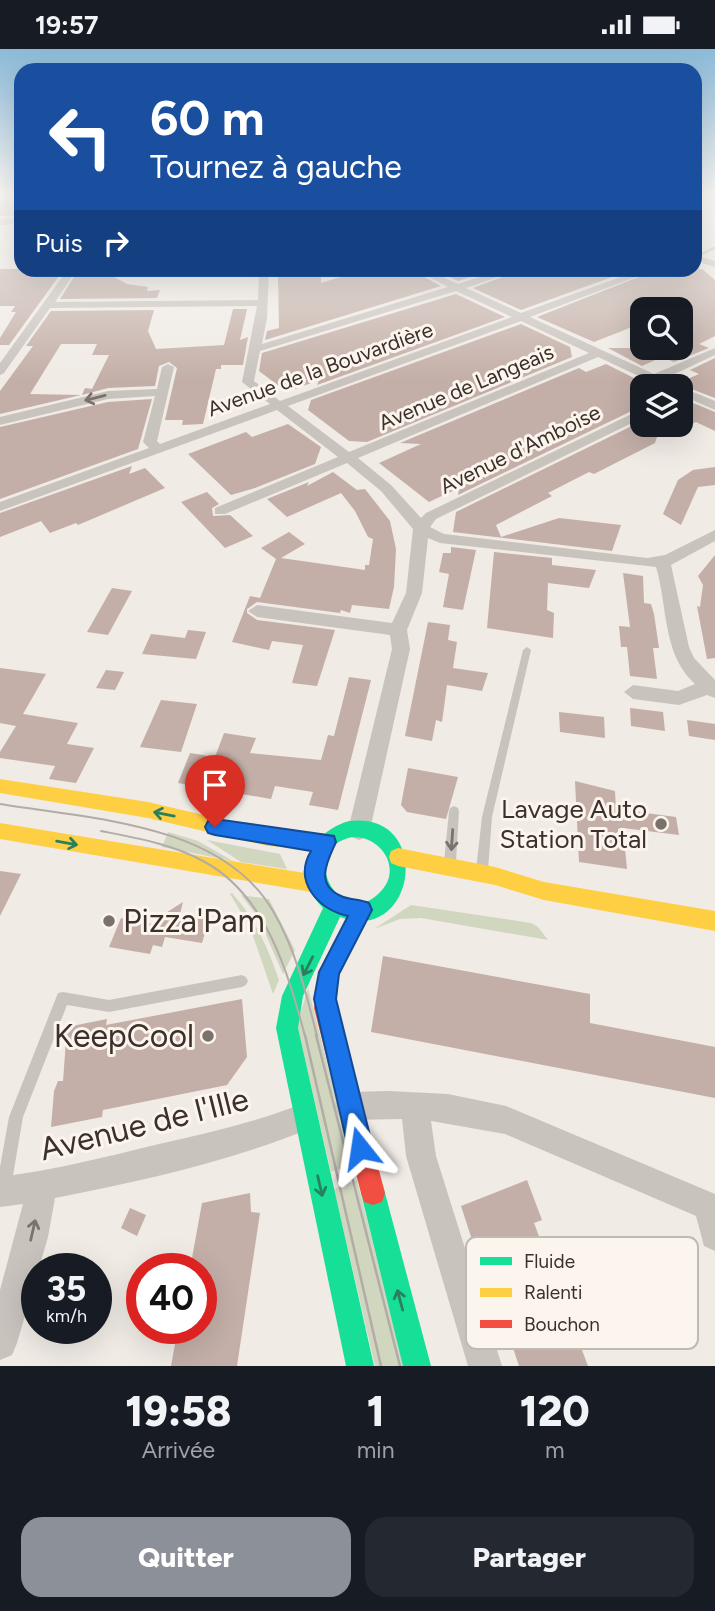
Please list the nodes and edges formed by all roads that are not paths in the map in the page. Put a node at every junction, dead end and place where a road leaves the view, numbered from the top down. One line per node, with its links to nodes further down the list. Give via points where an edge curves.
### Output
1 (67, 277): 8 (street)
2 (264, 277): 7 (street)
3 (434, 277): 6 (street)
4 (490, 277): 6 (street)
5 (631, 277): 9 (street, Avenue de la Bouvardière)
6 (456, 287): 9 (street); 10 (street)
7 (262, 303): 8 (street); 10 (street)
8 (47, 305): 13 (street)
9 (521, 318): 12 (street); 19 (street, Avenue de la Bouvardière)
10 (256, 349): 19 (street, via 248,382)
11 (715, 351): 16 (street)
12 (598, 352): 15 (street); 24 (street, Avenue de Langeais)
13 (2, 364)
14 (168, 367): 17 (street)
15 (644, 374)
16 (665, 374)
17 (162, 392): 22 (street, one-way to 22, via 108,395); 23 (street, via 150,442)
18 (693, 397): 20 (street)
19 (278, 406): 23 (street, Avenue de la Bouvardière); 24 (street)
20 (715, 406)
21 (630, 419): 27 (street, Avenue d'Amboise, via 435,514)
22 (0, 421)
23 (157, 449): 25 (street, Avenue de la Bouvardière)
24 (348, 457): 26 (street, Avenue de Langeais); 27 (street, via 386,488)
25 (0, 506)
26 (220, 511)
27 (421, 528): 29 (street, via 440,538); 31 (street, via 414,593)
28 (715, 535): 29 (street)
29 (662, 562): 33 (street, via 679,650 687,665)
30 (257, 611): 31 (street)
31 (398, 630): 37 (street, via 401,649)
32 (527, 650): 42 (lane, via 487,817)
33 (712, 689): 34 (street, via 679,698)
34 (633, 692)
35 (0, 786): 39 (main road, one-way to 35, via 244,833 170,814)
36 (454, 811): 41 (lane, one-way to 41)
37 (359, 830): 39 (main road); 40 (main road, via 386,840)
38 (0, 831): 45 (main road, one-way to 45)
39 (327, 842): 45 (main road, via 315,861)
40 (398, 857): 41 (main road); 43 (main road)
41 (449, 869): 42 (main road)
42 (482, 874): 47 (main road)
43 (398, 880): 44 (main road); 49 (main road, via 389,897)
44 (415, 880)
45 (317, 884): 48 (main road)
46 (470, 888): 47 (main road)
47 (544, 891): 50 (main road)
48 (334, 904): 49 (main road); 54 (main road, one-way to 54, via 327,932 286,1020)
49 (362, 910): 52 (main road, via 329,972 325,990 327,1020)
50 (715, 921)
51 (243, 981): 56 (lane, via 109,1006 63,998 16,1117)
52 (349, 1106): 53 (street); 62 (main road, one-way to 52)
53 (415, 1106): 57 (street, via 481,1112 506,1120); 58 (street, via 421,1156)
54 (304, 1117): 55 (street, Avenue de l'Ille, via 238,1139); 61 (main road, one-way to 61)
55 (42, 1187): 56 (street, Avenue de l'Ille); 59 (street, one-way to 55)
56 (1, 1192)
57 (713, 1217)
58 (466, 1304)
59 (0, 1343)
60 (480, 1349): 63 (street)
61 (360, 1366)
62 (417, 1366)
63 (485, 1366)

